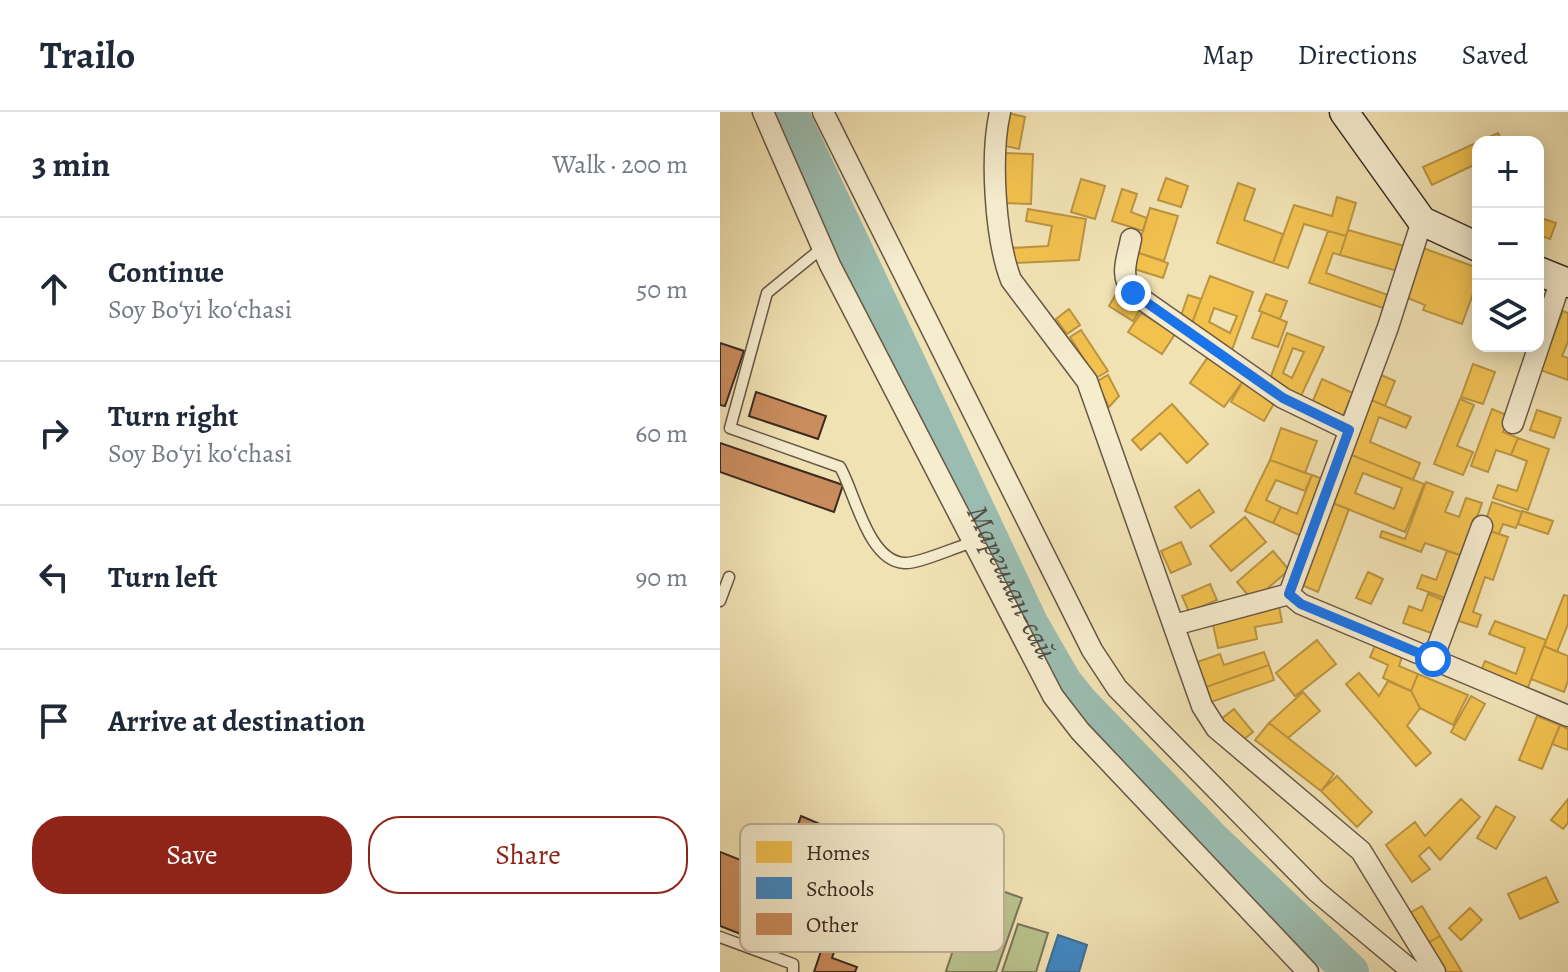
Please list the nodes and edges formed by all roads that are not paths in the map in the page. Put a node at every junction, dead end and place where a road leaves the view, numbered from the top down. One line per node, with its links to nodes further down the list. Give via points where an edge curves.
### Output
1 (763, 112): 8 (street)
2 (823, 112): 25 (street, via 1085,636 1117,688 1316,891)
3 (1000, 112): 17 (street, via 996,177 1005,264 1011,280 1087,381)
4 (1344, 112): 5 (street)
5 (1422, 221): 7 (street); 11 (street)
6 (1131, 239): 11 (street, via 1124,282 1133,293 1283,398)
7 (1472, 244)
8 (822, 248): 13 (street); 13 (lane, via 767,293 730,428 840,467 872,542 885,555 904,563)
9 (1556, 278): 10 (street)
10 (1513, 423)
11 (1349, 430): 15 (street)
12 (1482, 526): 18 (street)
13 (971, 543): 24 (street, via 1053,696 1080,731)
14 (729, 577): 16 (lane)
15 (1289, 594): 17 (street); 18 (street, via 1301,604)
16 (720, 601)
17 (1174, 625): 26 (street, via 1202,706 1216,728 1361,851)
18 (1433, 659): 19 (street)
19 (1567, 712)
20 (720, 937): 21 (lane)
21 (740, 944)
22 (761, 952): 23 (lane, via 793,964)
23 (793, 972)
24 (1308, 972)
25 (1413, 972)
26 (1435, 972)

